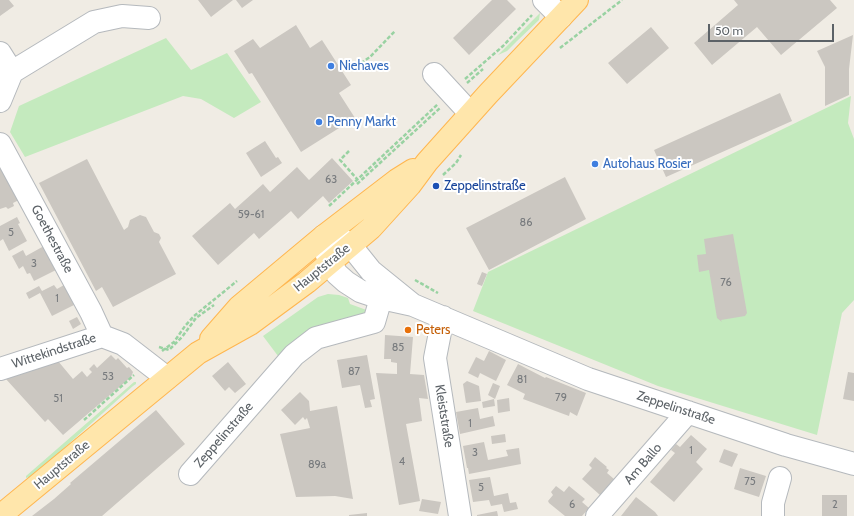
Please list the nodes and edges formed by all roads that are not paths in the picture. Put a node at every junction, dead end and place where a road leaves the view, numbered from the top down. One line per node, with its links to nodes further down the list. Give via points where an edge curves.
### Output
1 (577, 0): 3 (main road, Hauptstraße)
2 (544, 1): 3 (street)
3 (561, 17): 9 (main road, Hauptstraße)
4 (149, 18): 6 (street, via 122,16 94,22)
5 (0, 53): 6 (street)
6 (12, 72): 8 (street)
7 (434, 74): 9 (street)
8 (0, 101)
9 (470, 113): 11 (main road, Hauptstraße)
10 (0, 144): 18 (street, Goethestraße)
11 (427, 162): 12 (main road, Hauptstraße, via 397,180); 13 (main road, Hauptstraße, via 386,212)
12 (324, 236): 13 (street, Zeppelinstraße, via 340,238); 14 (street, Zeppelinstraße, via 325,250); 19 (main road, Hauptstraße, via 239,307)
13 (351, 246): 14 (main road, Hauptstraße); 16 (street, Zeppelinstraße, via 371,271)
14 (330, 263): 15 (street, Zeppelinstraße, via 346,282 360,291); 19 (main road, Hauptstraße, via 250,324)
15 (381, 298): 16 (street, Zeppelinstraße); 24 (street, Zeppelinstraße, via 374,322 316,338 294,356)
16 (413, 305): 17 (street, Zeppelinstraße)
17 (443, 317): 22 (street, Zeppelinstraße, via 588,379); 26 (street, Kleiststraße, via 435,358)
18 (102, 336): 20 (street, Wittekindstraße); 21 (street, Wittekindstraße, via 123,344)
19 (198, 353): 21 (main road, Hauptstraße)
20 (0, 369)
21 (167, 378): 27 (main road, Hauptstraße)
22 (688, 412): 23 (street, Zeppelinstraße, via 786,445); 28 (street, Am Ballo)
23 (854, 464)
24 (190, 474)
25 (780, 478): 29 (street, via 773,503)
26 (460, 515)
27 (0, 516)
28 (597, 516)
29 (773, 516)

